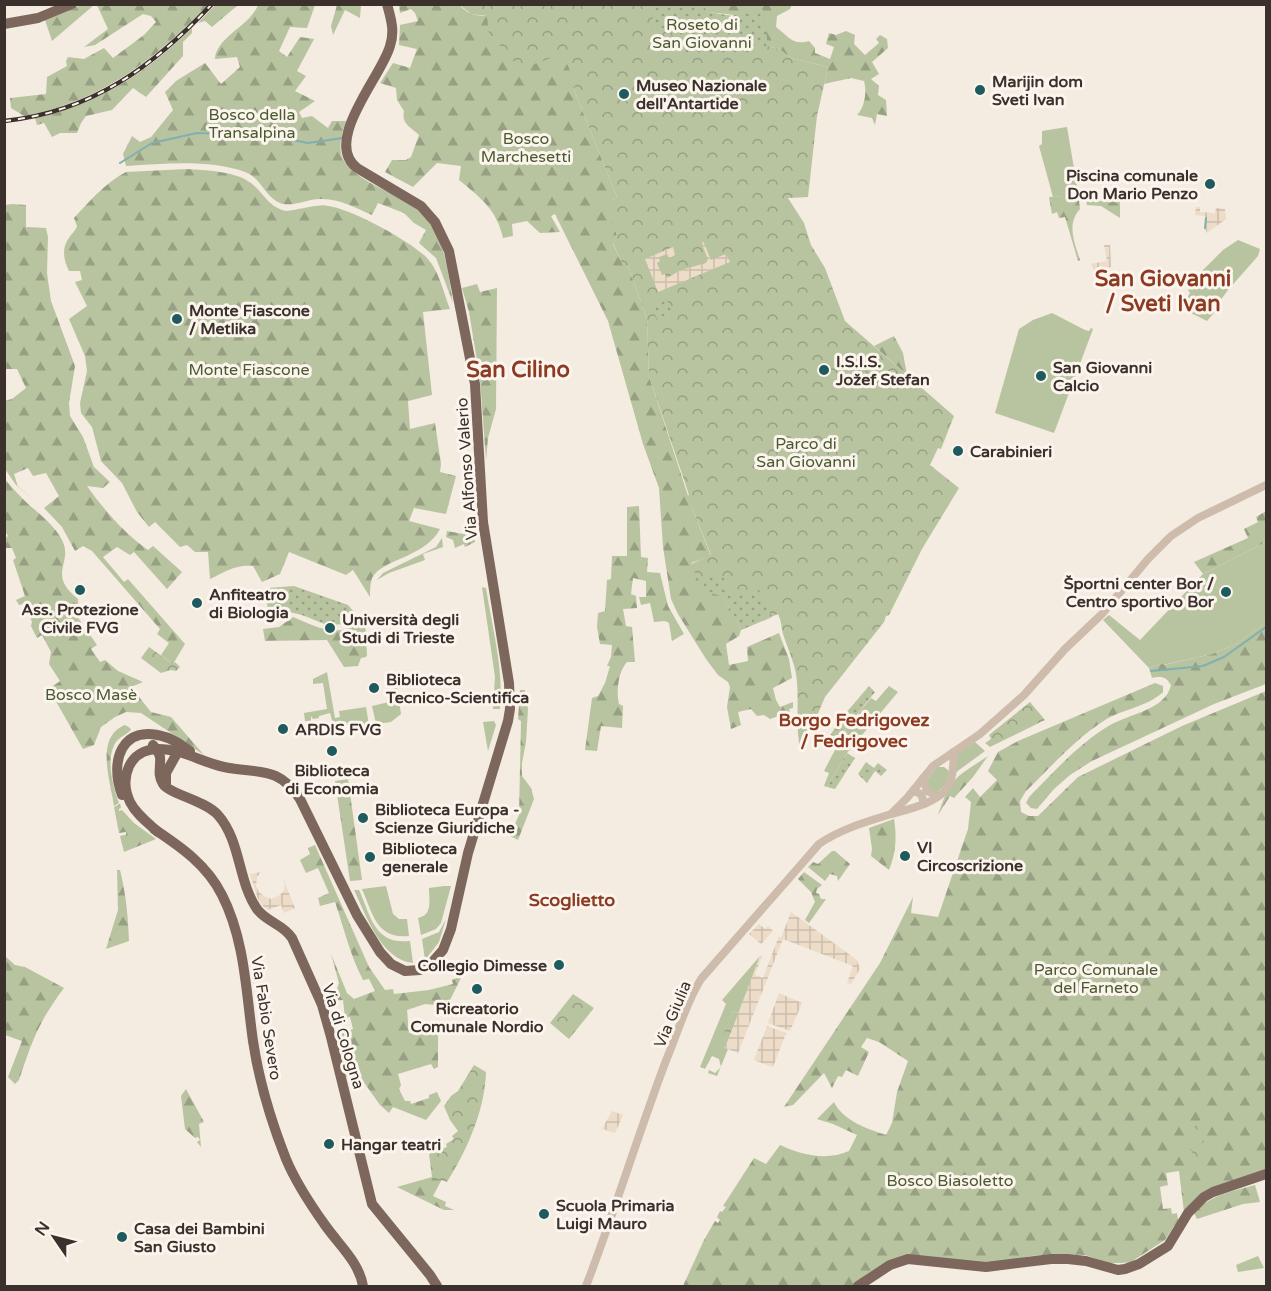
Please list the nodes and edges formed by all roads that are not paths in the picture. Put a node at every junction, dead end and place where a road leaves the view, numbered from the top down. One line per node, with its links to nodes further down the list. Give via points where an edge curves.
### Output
1 (72, 4): 3 (main road, via 38,18)
2 (387, 4): 7 (main road, Via Alfonso Valerio, via 393,31 390,48 354,113 346,154 351,164 421,206 435,222 449,251 475,384 483,522 510,697 508,721 443,950 420,970 396,967 380,952 357,915 305,807 288,783 272,773 223,767)
3 (4, 24)
4 (1266, 485): 8 (street, via 1177,531 1024,695)
5 (146, 734): 6 (main road); 7 (main road, via 166,737); 17 (main road, Via Fabio Severo, via 120,749 117,774 131,811)
6 (156, 749): 7 (main road, via 169,743); 12 (main road, via 160,776); 17 (main road, Via Fabio Severo, via 137,755 125,777 131,803)
7 (180, 749): 12 (main road, via 166,772)
8 (954, 752): 9 (street); 10 (street)
9 (933, 766): 10 (street, via 941,764); 11 (street)
10 (952, 773): 14 (street, via 947,788)
11 (923, 778): 13 (street); 14 (street, via 927,791)
12 (171, 791): 21 (main road, Via di Cologna, via 199,801 218,815 257,910 292,938 332,1037 373,1206)
13 (913, 791): 15 (street, via 921,794); 16 (street)
14 (937, 796): 15 (street, Via Giulia)
15 (924, 803): 16 (street, Via Giulia)
16 (891, 814): 19 (street, Via Giulia, via 819,844 701,979 650,1103)
17 (158, 832): 20 (main road, Via Fabio Severo, via 207,872 230,911 240,944 256,1061 280,1142 295,1181 356,1267)
18 (1266, 1174): 24 (main road, via 1204,1197 1188,1213 1168,1246 1125,1269 1068,1259 986,1267 908,1259 890,1265)
19 (606, 1234): 22 (street, Via Giulia); 23 (street, Via Giulia)
20 (363, 1287)
21 (437, 1287)
22 (586, 1287)
23 (591, 1287)
24 (858, 1287)

